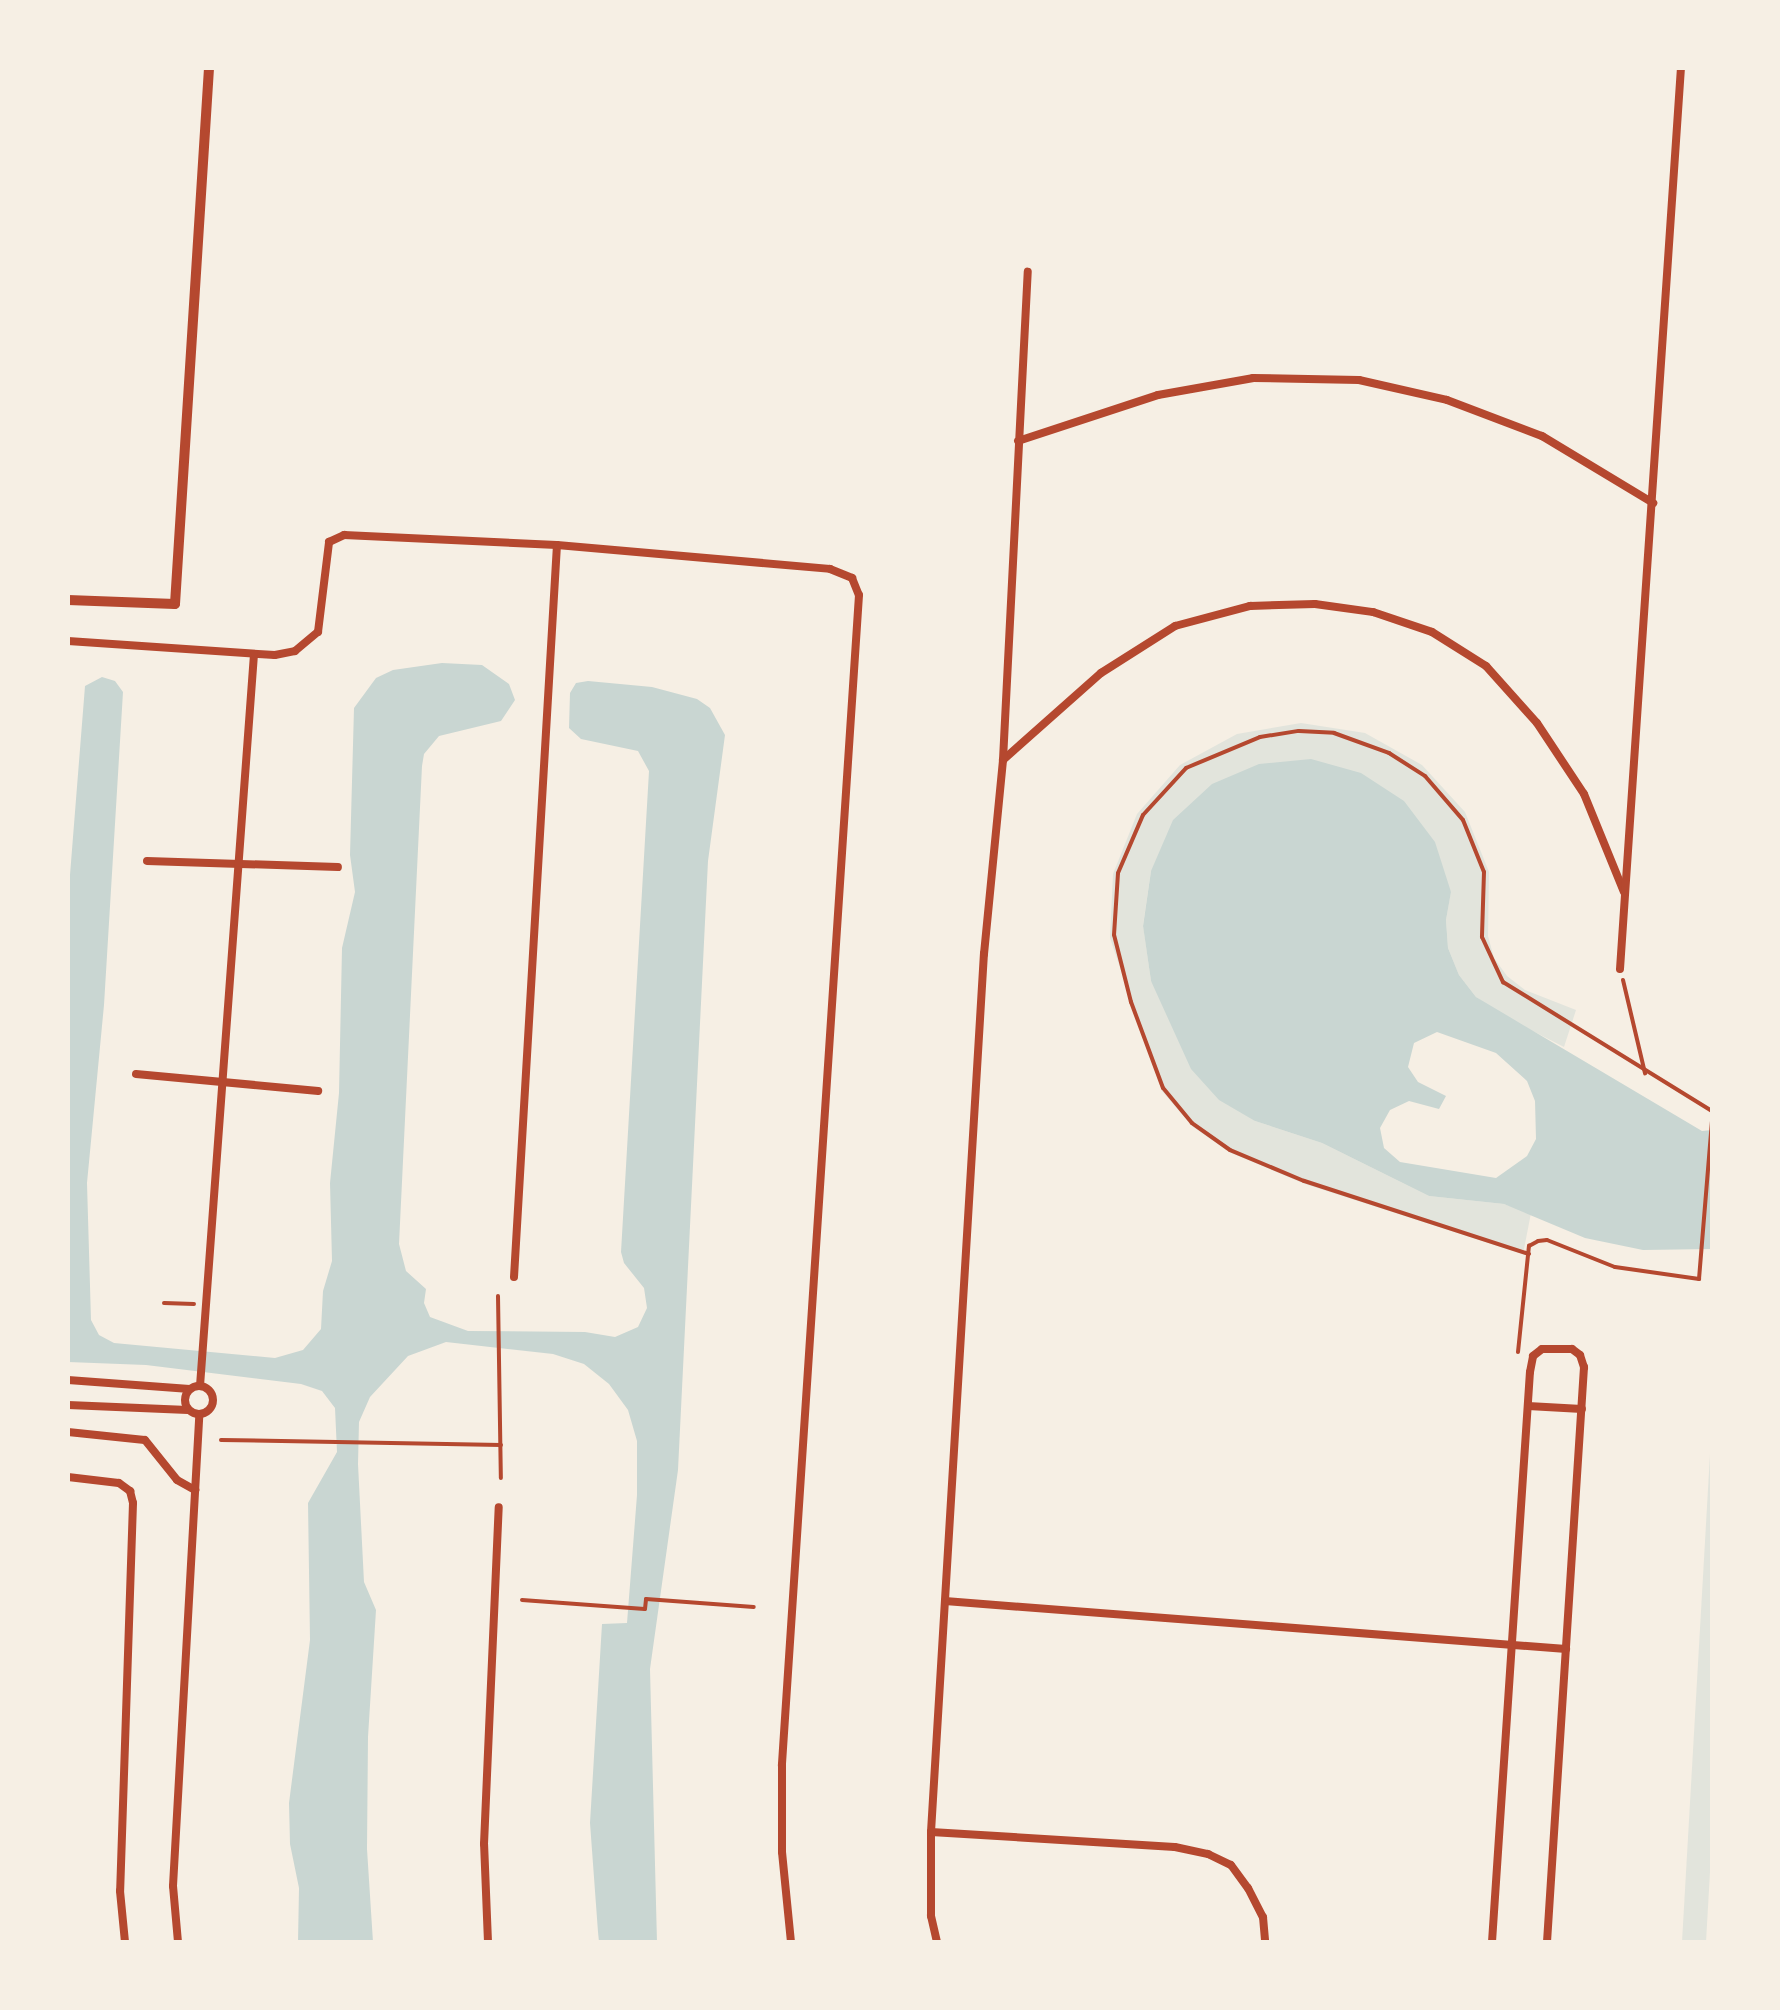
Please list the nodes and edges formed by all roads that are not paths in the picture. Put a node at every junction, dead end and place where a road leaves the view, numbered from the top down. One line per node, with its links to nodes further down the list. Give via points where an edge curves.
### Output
1 (209, 68): 7 (street, via 175,604)
2 (1681, 68): 5 (street)
3 (1028, 272): 4 (street)
4 (1018, 441): 5 (street, via 1158,395 1254,378 1359,380 1447,400 1542,436); 10 (street)
5 (1653, 503): 14 (street)
6 (557, 546): 9 (street, via 344,535 330,542 318,632 295,651); 19 (street); 38 (street, via 830,568 852,578 859,595 782,1765)
7 (68, 600)
8 (68, 640): 9 (street)
9 (254, 654): 12 (street)
10 (1003, 760): 14 (street, via 1101,672 1175,626 1250,606 1315,604 1374,612 1432,632 1486,666 1537,723 1584,794); 31 (street, via 984,954)
11 (147, 861): 12 (street)
12 (238, 866): 13 (street); 17 (street)
13 (338, 867)
14 (1625, 896): 15 (street)
15 (1620, 969)
16 (136, 1074): 17 (street)
17 (222, 1083): 18 (street); 21 (street)
18 (318, 1091)
19 (514, 1276)
20 (68, 1380): 21 (street)
21 (197, 1384): 24 (street, via 184,1402); 26 (street, via 214,1398)
22 (68, 1404): 24 (street)
23 (1528, 1406): 25 (street); 25 (street, via 1532,1364 1542,1350 1572,1349 1584,1367); 32 (street)
24 (188, 1410): 26 (street)
25 (1582, 1410): 33 (street)
26 (199, 1415): 29 (street)
27 (68, 1432): 29 (street, via 145,1440 177,1480)
28 (68, 1478): 35 (street, via 119,1483 134,1503 120,1892)
29 (195, 1490): 36 (street, via 173,1886)
30 (499, 1507): 37 (street, via 484,1844)
31 (945, 1601): 32 (street); 34 (street)
32 (1511, 1643): 33 (street); 41 (street)
33 (1566, 1649): 42 (street)
34 (931, 1832): 39 (street); 40 (street, via 1208,1854 1231,1865 1248,1888)
35 (125, 1942)
36 (178, 1942)
37 (488, 1942)
38 (792, 1942)
39 (936, 1942)
40 (1265, 1942)
41 (1492, 1942)
42 (1547, 1942)

